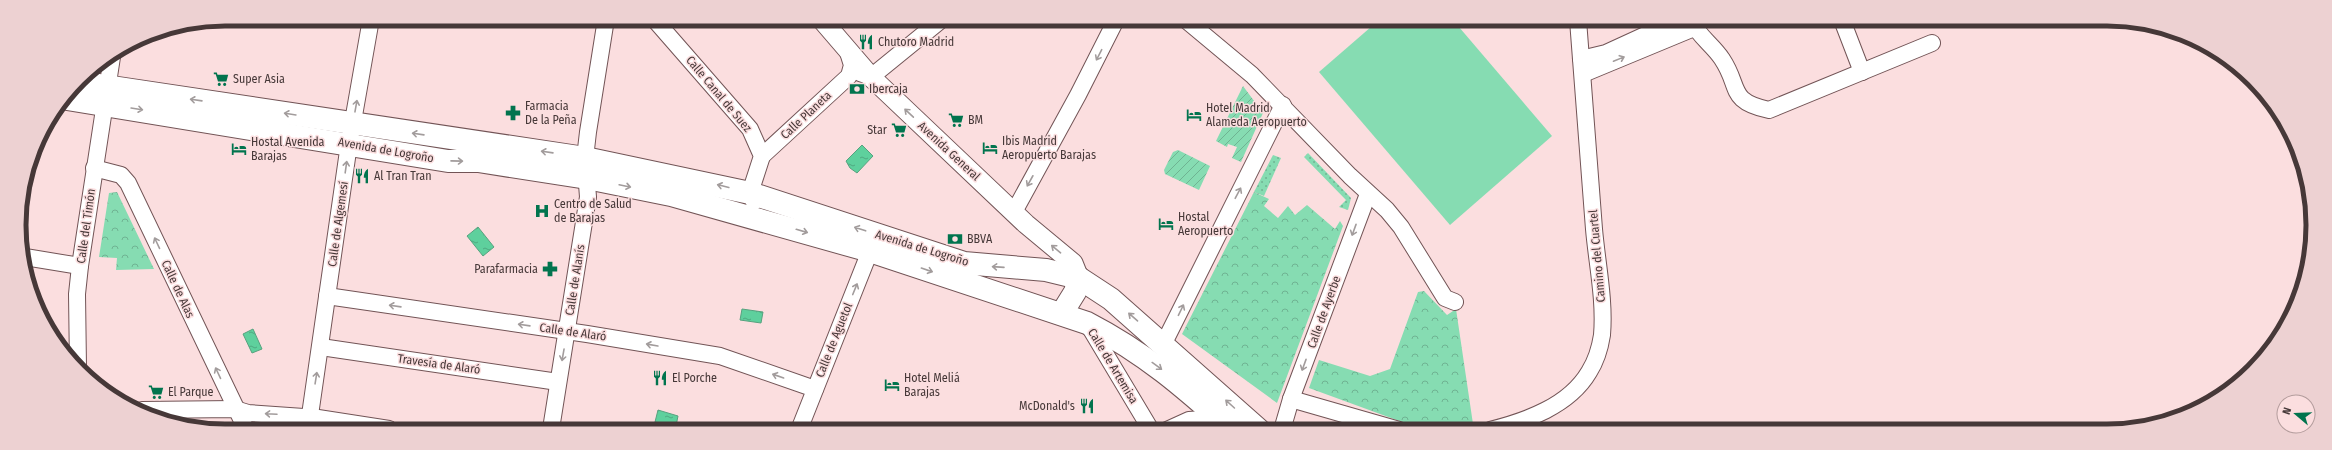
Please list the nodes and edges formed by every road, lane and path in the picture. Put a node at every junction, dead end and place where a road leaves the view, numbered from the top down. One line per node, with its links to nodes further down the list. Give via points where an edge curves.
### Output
1 (370, 26): 24 (street, Calle de Algemesí, one-way to 1)
2 (605, 26): 27 (street, Calle de Alanís, via 588,132)
3 (660, 26): 25 (street, Calle Canal de Suez, via 750,129)
4 (827, 26): 14 (street, Avenida General)
5 (934, 26): 19 (street)
6 (1113, 26): 30 (street, one-way to 30)
7 (1193, 26): 23 (street, via 1252,75)
8 (1579, 26): 16 (street, Camino del Cuartel)
9 (1665, 26): 16 (street)
10 (1688, 26): 16 (street, one-way to 10)
11 (1695, 26): 17 (street, via 1722,59 1737,94 1754,107 1769,110)
12 (1844, 26): 17 (street)
13 (1932, 43): 17 (street)
14 (847, 49): 18 (street, via 852,65); 19 (street, Avenida General)
15 (111, 62): 21 (street, Calle del Timón)
16 (1582, 67): 62 (street, Camino del Cuartel, via 1594,230 1602,298 1602,330 1598,351 1589,373 1578,388 1565,399)
17 (1862, 72)
18 (850, 74): 19 (street, via 859,73); 25 (street, Calle Planeta)
19 (871, 77): 30 (street, Avenida General, one-way to 19)
20 (84, 85): 21 (main road, Avenida de Logroño)
21 (106, 95): 22 (main road, Avenida de Logroño); 24 (main road, Avenida de Logroño); 26 (street, Calle del Timón)
22 (71, 98)
23 (1283, 105): 29 (street); 43 (street, one-way to 23)
24 (351, 134): 27 (main road, Avenida de Logroño, via 448,161); 37 (street, Calle de Algemesí, one-way to 24)
25 (762, 156): 28 (street)
26 (94, 168): 34 (street, Calle del Timón); 49 (street, Calle de Alas, one-way to 26, via 128,182 121,174)
27 (586, 168): 28 (main road, Avenida de Logroño, one-way to 27); 31 (main road, Avenida de Logroño, one-way to 31); 42 (street, Calle de Alanís, via 588,197)
28 (750, 193): 31 (street); 35 (main road, Avenida de Logroño, one-way to 28, via 964,263)
29 (1368, 194): 39 (street, via 1387,210 1401,227 1445,298); 48 (street, Calle de Ayerbe, one-way to 48)
30 (1014, 212): 36 (street, Avenida General, one-way to 30, via 1073,263)
31 (765, 221): 32 (main road, Avenida de Logroño, one-way to 32)
32 (870, 251): 38 (main road, Avenida de Logroño, one-way to 38); 47 (street, Calle de Aguetol, one-way to 32)
33 (29, 258): 34 (street)
34 (80, 266): 45 (street, Calle del Timón, via 77,294)
35 (1037, 270): 36 (main road, Avenida de Logroño); 38 (main road, via 1027,278)
36 (1079, 278): 40 (main road, via 1075,292); 43 (main road, Avenida de Logroño, one-way to 36, via 1109,297)
37 (327, 296): 42 (street, Calle de Alaró, one-way to 37); 44 (street, Calle de Algemesí)
38 (1018, 299): 40 (main road, Avenida de Logroño)
39 (1455, 302)
40 (1062, 313): 41 (main road, Avenida de Logroño)
41 (1087, 323): 56 (street, Calle de Artemisa); 58 (main road, Avenida de Logroño, one-way to 58, via 1158,367)
42 (567, 331): 46 (street, Calle de Alanís, one-way to 46); 47 (street, Calle de Alaró, one-way to 42, via 720,356)
43 (1163, 345): 59 (main road, Avenida de Logroño, one-way to 43)
44 (321, 347): 46 (street, Travesía de Alaró); 51 (street, Calle de Algemesí, one-way to 44)
45 (78, 359)
46 (558, 382): 54 (street, Calle de Alanís)
47 (815, 389): 55 (street, Calle de Aguetol)
48 (1291, 399): 60 (street, Calle de Ayerbe); 61 (street)
49 (235, 409): 50 (street); 51 (street, one-way to 49); 52 (street, Calle de Alas)
50 (152, 410)
51 (309, 423): 53 (street)
52 (243, 424)
53 (322, 424)
54 (552, 424)
55 (801, 424)
56 (1147, 424)
57 (1181, 424): 58 (street, via 1190,420)
58 (1225, 424)
59 (1252, 424)
60 (1284, 424)
61 (1378, 424)
62 (1512, 424)

